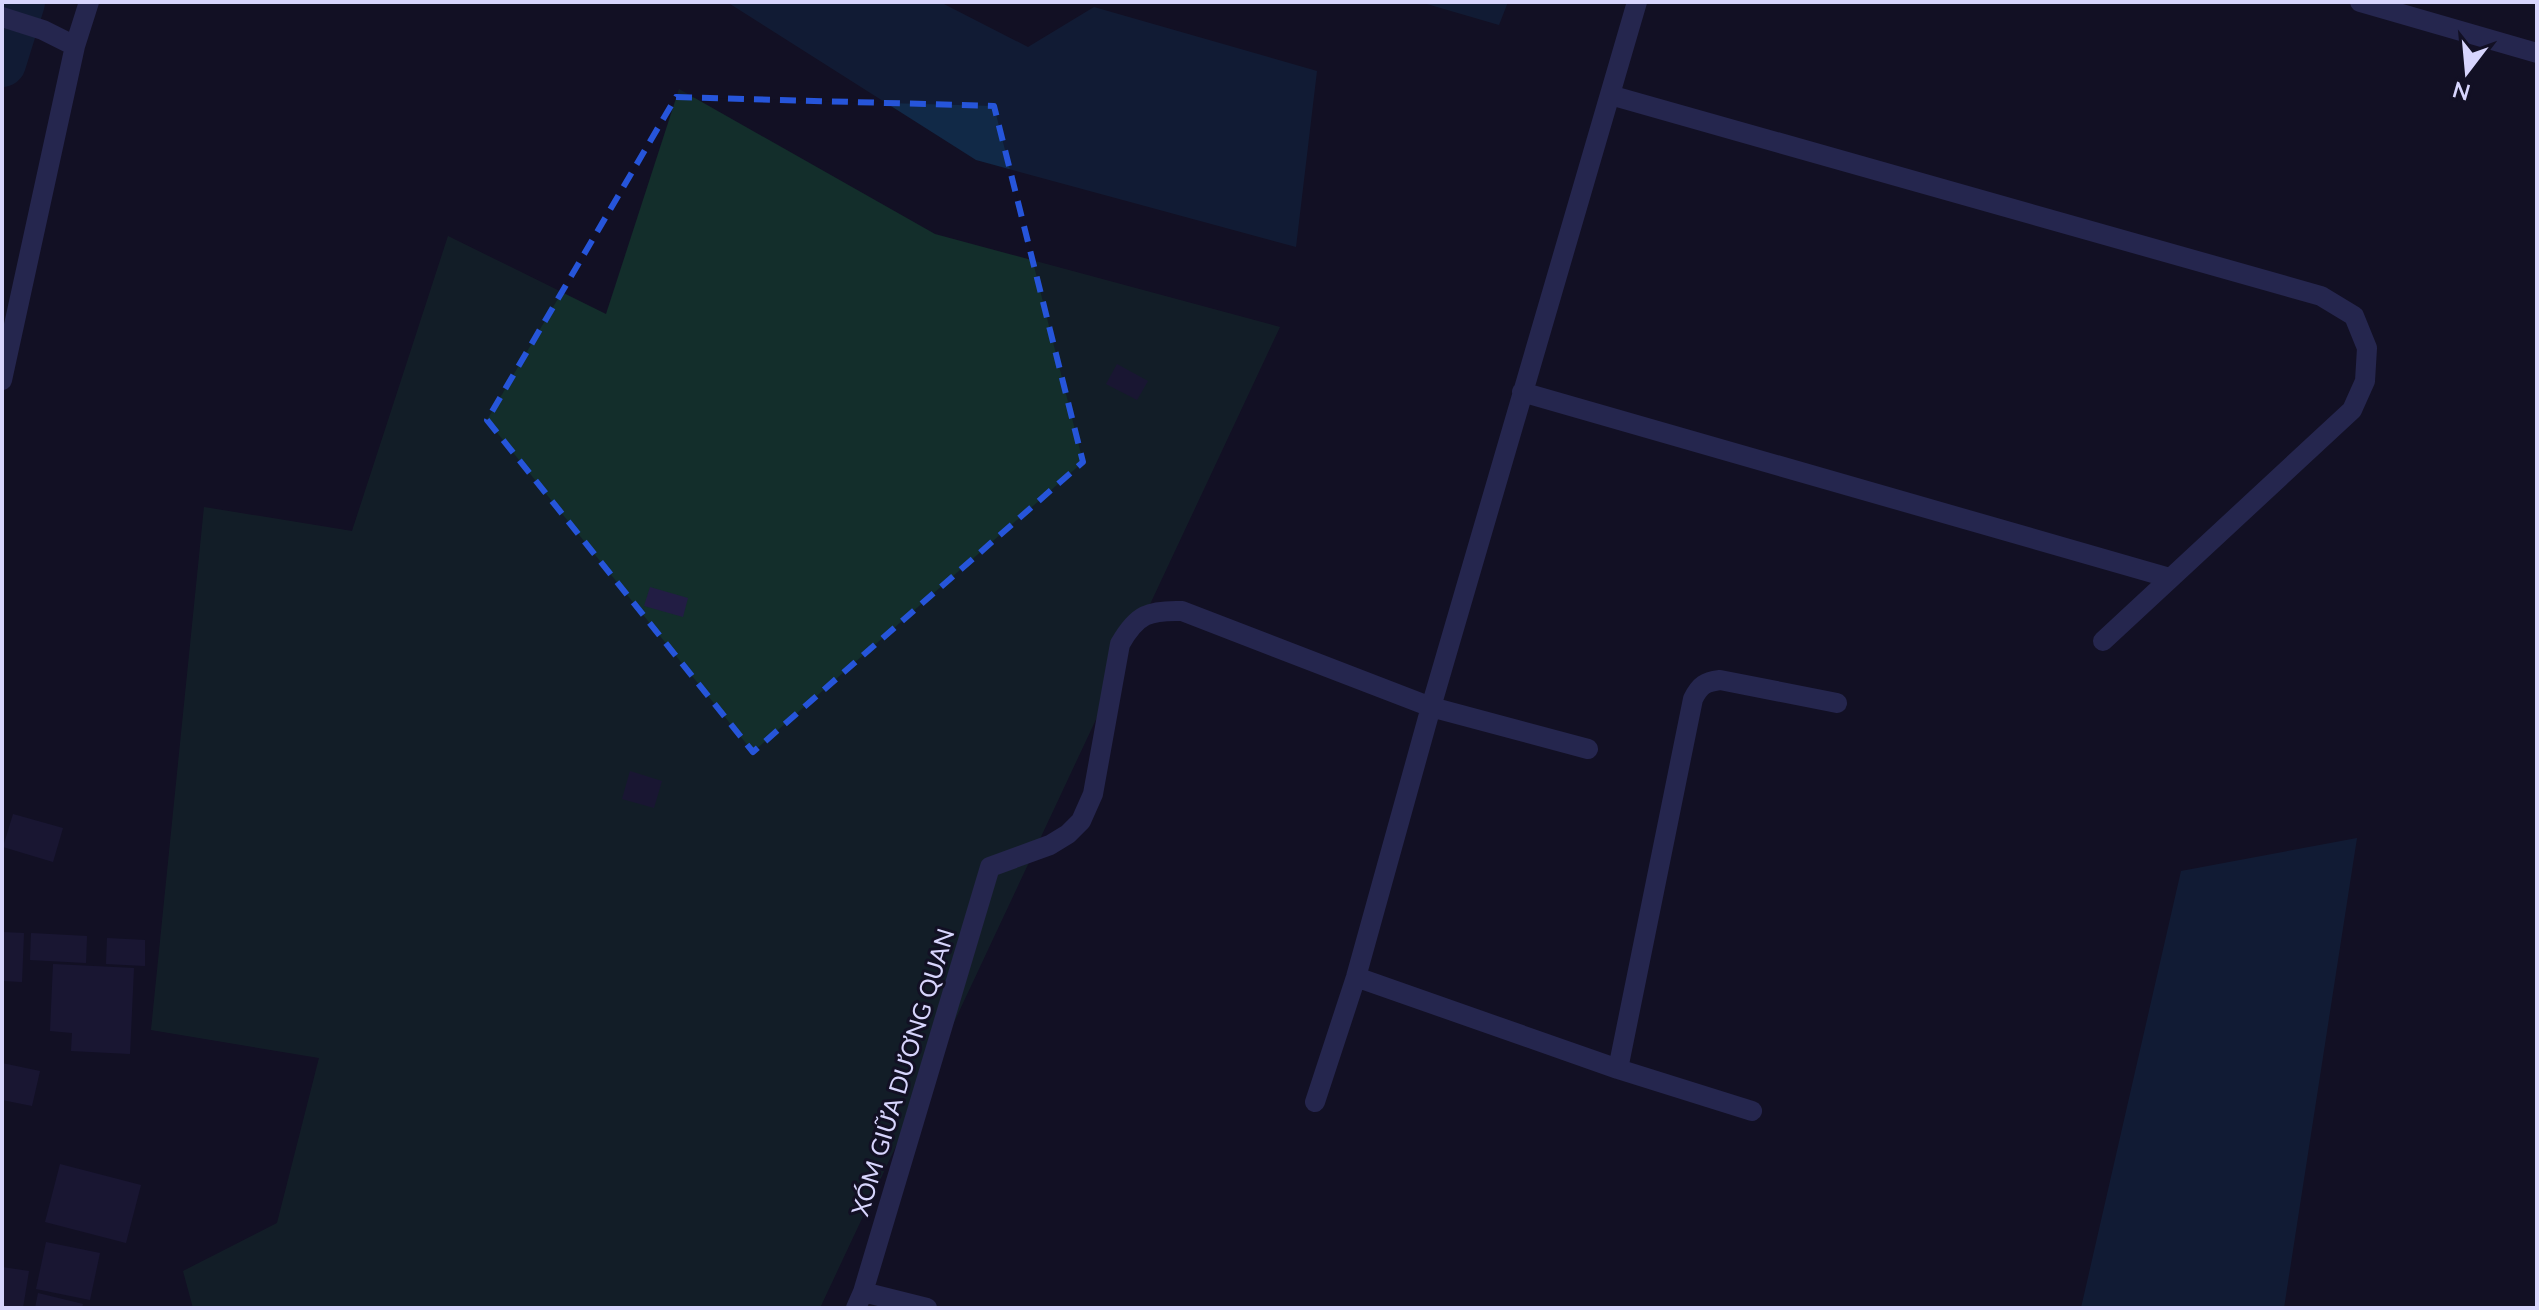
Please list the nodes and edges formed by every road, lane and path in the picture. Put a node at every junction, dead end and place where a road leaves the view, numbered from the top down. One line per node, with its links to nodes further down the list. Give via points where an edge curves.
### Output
1 (89, 2): 5 (lane)
2 (1637, 2): 7 (lane)
3 (2360, 2): 6 (lane)
4 (2, 17): 5 (lane)
5 (75, 46): 8 (lane)
6 (2537, 53)
7 (1610, 95): 9 (lane); 10 (lane, via 2321,296 2354,316 2367,348 2365,381 2352,410)
8 (2, 380)
9 (1522, 392): 10 (lane); 13 (lane)
10 (2170, 578): 11 (lane)
11 (2103, 641)
12 (1837, 703): 16 (lane, via 1720,680 1699,687)
13 (1431, 707): 14 (lane); 15 (lane); 19 (lane, XÓM GIỮA DƯƠNG QUAN, via 1182,611 1160,610 1130,627 1120,644 1093,794 1081,821 1050,845 990,867)
14 (1588, 749)
15 (1356, 977): 16 (lane); 17 (lane)
16 (1618, 1069): 18 (lane)
17 (1315, 1102)
18 (1752, 1111)
19 (859, 1300): 20 (lane, XÓM GIỮA DƯƠNG QUAN)
20 (927, 1308)

